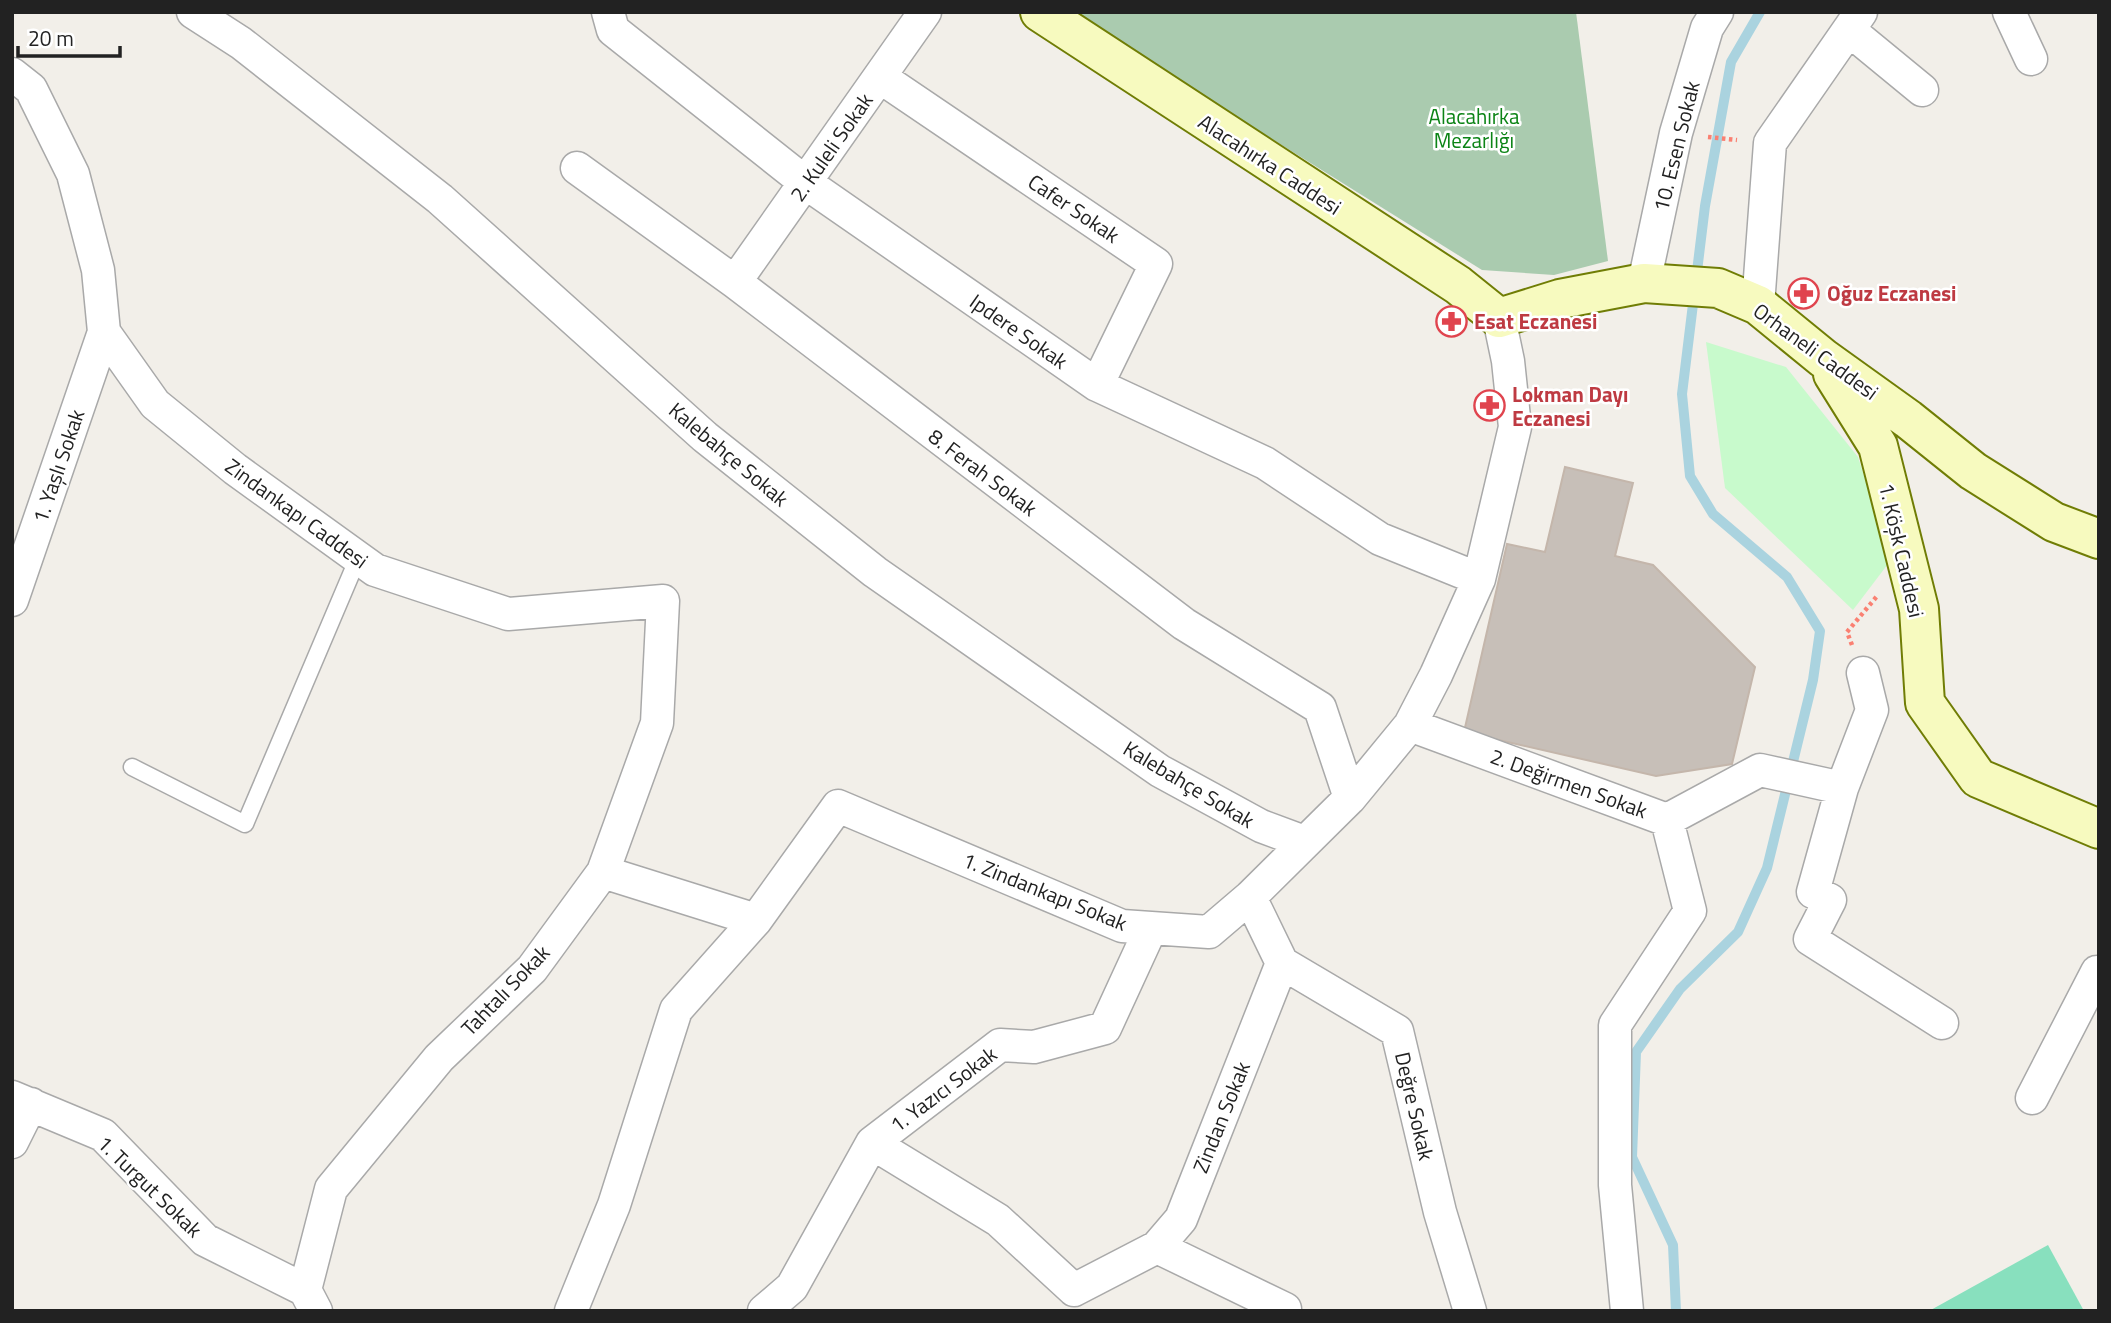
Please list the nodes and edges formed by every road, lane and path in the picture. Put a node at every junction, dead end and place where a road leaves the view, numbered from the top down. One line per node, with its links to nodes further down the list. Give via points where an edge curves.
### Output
1 (192, 12): 36 (street, Kalebahçe Sokak, via 241,43 440,199 705,437 875,572 1160,771 1261,826)
2 (608, 12): 15 (street, Ipdere Sokak, via 613,30)
3 (925, 12): 10 (street, 2. Kuleli Sokak)
4 (1040, 12): 19 (main road, Alacahırka Caddesi, via 1458,285)
5 (1717, 12): 17 (street, 10. Esen Sokak, via 1707,28 1675,133)
6 (2009, 12): 8 (street)
7 (1855, 21): 11 (street); 18 (street, via 1770,143)
8 (2031, 59)
9 (12, 74): 20 (street, via 30,89 73,174 98,270)
10 (880, 77): 15 (street, 2. Kuleli Sokak); 22 (street, Cafer Sokak, via 1156,264)
11 (1922, 90)
12 (1706, 137): 13 (path)
13 (1741, 140)
14 (577, 168): 16 (street, 8. Ferah Sokak)
15 (806, 183): 16 (street, 2. Kuleli Sokak); 22 (street, Ipdere Sokak)
16 (735, 282): 33 (street, 8. Ferah Sokak, via 1184,624 1320,708)
17 (1644, 284): 18 (main road, Orhaneli Caddesi, via 1718,288); 19 (main road, Orhaneli Caddesi, via 1560,299)
18 (1758, 305): 21 (main road, Orhaneli Caddesi)
19 (1499, 318): 26 (street, 1. Zindankapı Sokak, via 1515,427)
20 (104, 332): 24 (street, Zindankapı Caddesi, via 155,404); 27 (street, 1. Yaşlı Sokak)
21 (1823, 358): 23 (main road, Orhaneli Caddesi, via 1973,471 2054,522); 25 (main road, 1. Köşk Caddesi, via 1878,446)
22 (1097, 385): 26 (street, Ipdere Sokak, via 1265,463 1380,539)
23 (2099, 539)
24 (358, 558): 28 (street, Zindankapı Caddesi, via 375,570 509,614); 31 (lane, via 245,824)
25 (1907, 559): 29 (path, via 1847,632); 35 (main road, 1. Köşk Caddesi, via 1919,609 1925,704 1970,768 1978,778)
26 (1479, 579): 30 (street, 1. Zindankapı Sokak)
27 (12, 600)
28 (663, 601): 37 (street, Tahtalı Sokak, via 657,723)
29 (1863, 673): 32 (street, via 1872,710)
30 (1410, 725): 33 (street, 1. Zindankapı Sokak); 34 (street, 2. Değirmen Sokak)
31 (132, 767)
32 (1833, 786): 34 (street, 2. Değirmen Sokak, via 1760,770); 43 (street, via 1813,892 1830,900 1810,939)
33 (1350, 798): 36 (street, 1. Zindankapı Sokak)
34 (1667, 820): 55 (street, via 1690,911 1615,1025 1615,1185)
35 (2099, 829)
36 (1304, 842): 38 (street, 1. Zindankapı Sokak)
37 (603, 872): 39 (street); 49 (street, Tahtalı Sokak, via 532,969 439,1058 331,1189)
38 (1250, 897): 40 (street, 1. Zindankapı Sokak, via 1209,932); 41 (street)
39 (756, 920): 40 (street, 1. Zindankapı Sokak, via 838,806 1122,926); 51 (street, 1. Zindankapı Sokak, via 676,1010 614,1205)
40 (1151, 928): 47 (street, 1. Yazıcı Sokak, via 1105,1028 1034,1047 1000,1045)
41 (1282, 963): 48 (street, Zindan Sokak, via 1181,1219); 54 (street, Değre Sokak, via 1397,1031 1440,1212)
42 (2099, 972): 44 (street)
43 (1942, 1023)
44 (2032, 1098)
45 (22, 1100): 46 (street, 1. Turgut Sokak); 49 (street, 1. Turgut Sokak, via 103,1135 205,1240)
46 (12, 1142)
47 (872, 1143): 50 (street, via 998,1220); 52 (street, 1. Yazıcı Sokak, via 792,1287)
48 (1157, 1247): 50 (street, Zindan Sokak); 53 (street)
49 (310, 1300)
50 (1069, 1300)
51 (571, 1311)
52 (764, 1311)
53 (1284, 1311)
54 (1471, 1311)
55 (1627, 1311)

